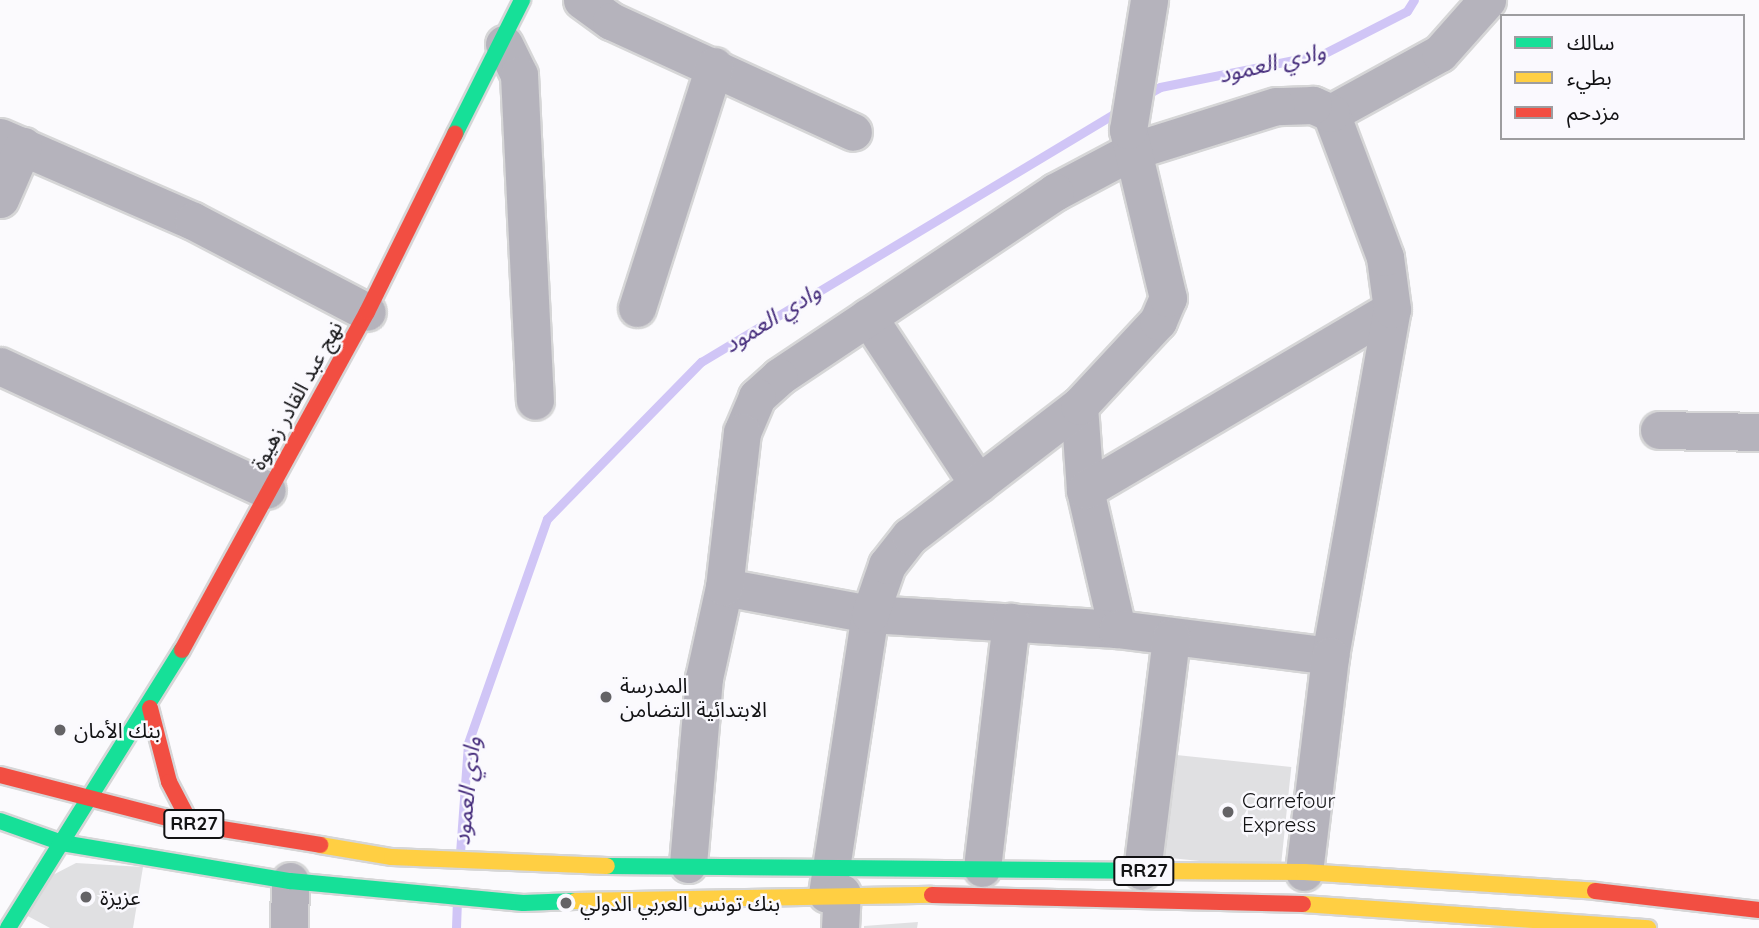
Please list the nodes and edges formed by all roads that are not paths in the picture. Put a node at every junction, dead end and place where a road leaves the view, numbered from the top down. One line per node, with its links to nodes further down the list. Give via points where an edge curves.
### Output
1 (522, 0): 5 (main road, نهج عبد القادر زهيوة)
2 (582, 0): 6 (street, via 611,21)
3 (1149, 0): 9 (street, via 1135,59)
4 (1486, 0): 7 (street, via 1440,53)
5 (504, 44): 14 (main road, نهج عبد القادر زهيوة); 17 (street, via 519,75)
6 (714, 66): 8 (street); 12 (street)
7 (1331, 113): 9 (street, via 1314,105 1276,106); 13 (street, via 1385,257)
8 (853, 132)
9 (1130, 140): 15 (street); 18 (street, via 1168,298 1158,321)
10 (11, 141): 11 (street); 14 (street, via 193,221)
11 (0, 199)
12 (637, 308)
13 (1392, 309): 23 (street); 29 (street)
14 (367, 312): 22 (main road, نهج عبد القادر زهيوة)
15 (869, 317): 21 (street); 24 (street, via 757,397 742,432)
16 (0, 366): 22 (street)
17 (534, 401)
18 (1079, 407): 21 (street); 23 (street)
19 (1659, 430): 20 (street)
20 (1759, 432)
21 (978, 484): 25 (street, via 910,536 887,565)
22 (267, 490): 30 (main road, نهج عبد القادر زهيوة)
23 (1085, 490): 27 (street)
24 (724, 587): 25 (street); 36 (street, via 704,678)
25 (870, 614): 26 (street); 41 (street)
26 (1011, 622): 27 (street); 37 (street)
27 (1117, 629): 28 (street)
28 (1171, 637): 29 (street); 38 (street)
29 (1330, 656): 39 (street)
30 (150, 708): 32 (main road, نهج عبد القادر زهيوة); 34 (main road, via 169,782)
31 (0, 775): 32 (main road, RR27)
32 (89, 801): 34 (main road, RR27); 35 (main road, نهج عبد القادر زهيوة)
33 (0, 821): 35 (main road, RR27)
34 (191, 824): 36 (main road, RR27, via 392,857 527,865)
35 (62, 843): 40 (main road, RR27); 44 (main road, نهج عبد القادر زهيوة)
36 (688, 863): 41 (main road, RR27)
37 (982, 868): 38 (main road, RR27); 41 (main road, RR27)
38 (1142, 871): 39 (main road, RR27)
39 (1304, 872): 42 (main road, RR27, via 1607,892)
40 (290, 881): 43 (main road, RR27, via 392,890); 45 (street)
41 (835, 895): 43 (main road, RR27); 46 (main road, RR27, via 1364,906)
42 (1759, 910)
43 (525, 915)
44 (8, 928)
45 (289, 928)
46 (1641, 928): 47 (main road, RR27)
47 (1648, 928)

